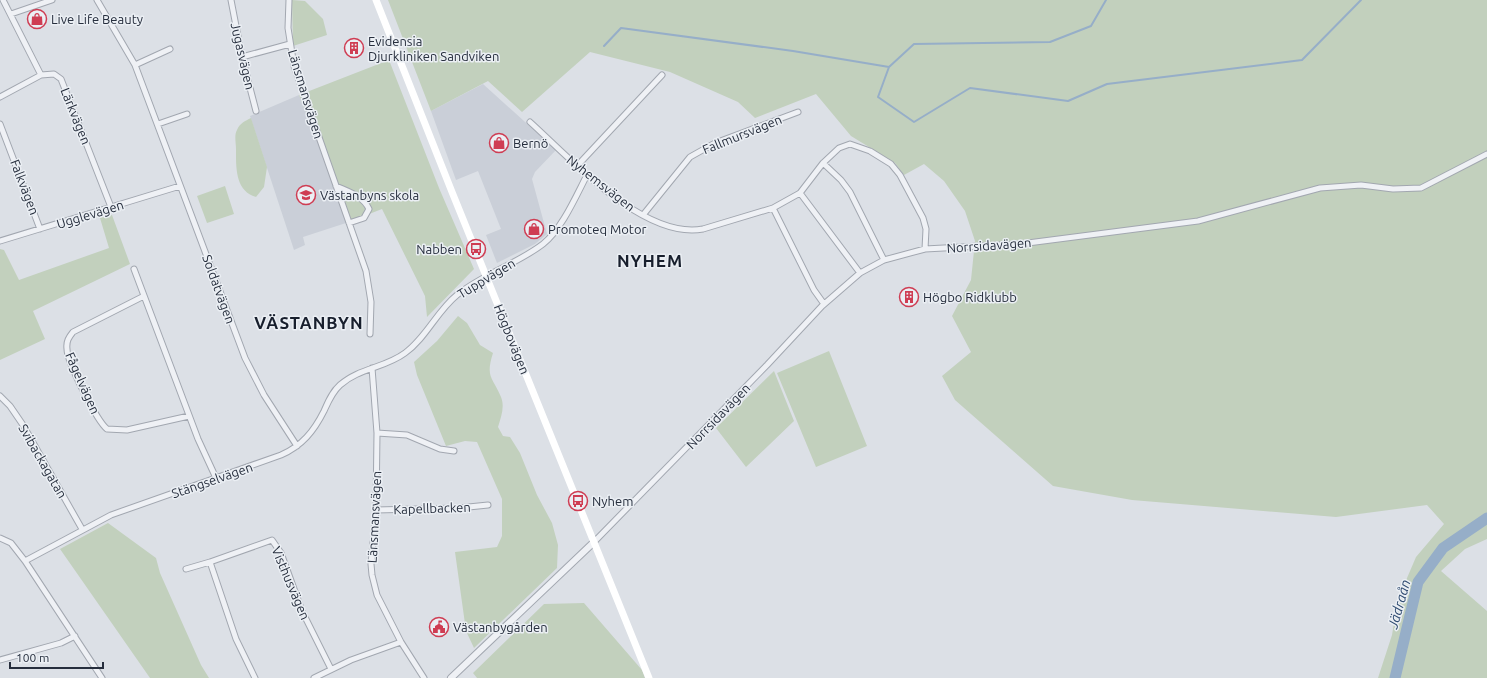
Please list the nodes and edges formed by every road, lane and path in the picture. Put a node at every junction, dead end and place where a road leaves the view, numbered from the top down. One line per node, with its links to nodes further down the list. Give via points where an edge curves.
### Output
1 (3, 0): 7 (street)
2 (52, 0): 7 (street)
3 (97, 0): 11 (street, Soldatvägen)
4 (231, 0): 10 (street, Jugasvägen)
5 (289, 0): 8 (street, Länsmansvägen)
6 (376, 0): 38 (main road, Högbovägen)
7 (11, 14): 12 (street)
8 (290, 44): 10 (street); 26 (street, Länsmansvägen, via 298,78)
9 (170, 49): 11 (street)
10 (242, 57): 15 (street, Jugasvägen)
11 (135, 65): 20 (street, Soldatvägen)
12 (42, 75): 14 (street); 28 (street, Lärkvägen, via 54,74 60,79)
13 (662, 75): 23 (street)
14 (0, 97)
15 (256, 111)
16 (798, 112): 30 (street, Fallmursvägen, via 715,143 690,157)
17 (187, 114): 20 (street)
18 (530, 122): 23 (street, Nyhemsvägen)
19 (0, 124): 32 (street, Falkvägen)
20 (158, 124): 25 (street, Soldatvägen)
21 (1487, 154): 34 (street, Norrsidavägen, via 1421,188 1320,188 1198,221 1020,244)
22 (823, 163): 27 (street, Nyhemsvägen); 34 (street, via 839,148 854,144 895,167 925,224); 35 (street, via 850,192)
23 (577, 166): 24 (street, Nyhemsvägen)
24 (587, 176): 30 (street, Nyhemsvägen); 38 (street, Tuppvägen, via 551,237)
25 (180, 186): 28 (street, Ugglevägen); 46 (street, Soldatvägen, via 245,358 264,395)
26 (336, 186): 31 (street, Länsmansvägen); 31 (street, via 358,196 366,202 369,209 364,218)
27 (800, 194): 29 (street, Nyhemsvägen); 37 (street)
28 (111, 207): 32 (street, Ugglevägen)
29 (773, 208): 30 (street, Nyhemsvägen, via 692,231 670,228); 40 (street, via 814,290)
30 (643, 215)
31 (349, 223): 41 (street, Länsmansvägen, via 366,271 371,302)
32 (40, 229): 33 (street, Ugglevägen)
33 (0, 241)
34 (925, 249): 35 (street, Norrsidavägen)
35 (884, 260): 37 (street, Norrsidavägen)
36 (134, 269): 39 (street)
37 (860, 274): 40 (street, Norrsidavägen)
38 (487, 276): 42 (street, Tuppvägen, via 450,301 414,346 405,353); 53 (main road, Högbovägen)
39 (144, 296): 44 (street); 44 (street, Fågelvägen, via 73,332 67,340 68,357 98,418 108,429 126,430)
40 (824, 304): 53 (street, Norrsidavägen, via 768,365)
41 (370, 334)
42 (372, 368): 45 (street, Länsmansvägen); 46 (street, Stängselvägen, via 353,376 340,386 330,398 312,432)
43 (0, 396): 51 (street, Svibackagatan, via 23,425)
44 (189, 416): 48 (street)
45 (377, 433): 47 (street, via 407,435 440,449); 50 (street, Länsmansvägen)
46 (297, 446): 48 (street, Stängselvägen, via 281,455)
47 (454, 451)
48 (216, 478): 51 (street, Stängselvägen, via 110,515)
49 (488, 505): 50 (street, Kapellbacken)
50 (376, 510): 58 (street, Länsmansvägen, via 372,575 377,595)
51 (82, 529): 54 (street, Stängselvägen)
52 (0, 538): 54 (street, via 11,543)
53 (594, 542): 65 (street); 66 (main road, Högbovägen)
54 (25, 561): 57 (street)
55 (210, 562): 56 (street); 60 (street, Visthusvägen, via 272,540 275,542 302,611); 62 (street, via 236,639)
56 (186, 569)
57 (75, 636): 59 (street, via 61,643); 61 (street)
58 (401, 642): 60 (street); 64 (street, Länsmansvägen)
59 (0, 660)
60 (331, 669): 63 (street)
61 (102, 678)
62 (255, 678)
63 (314, 678)
64 (424, 678)
65 (451, 678)
66 (649, 678)

